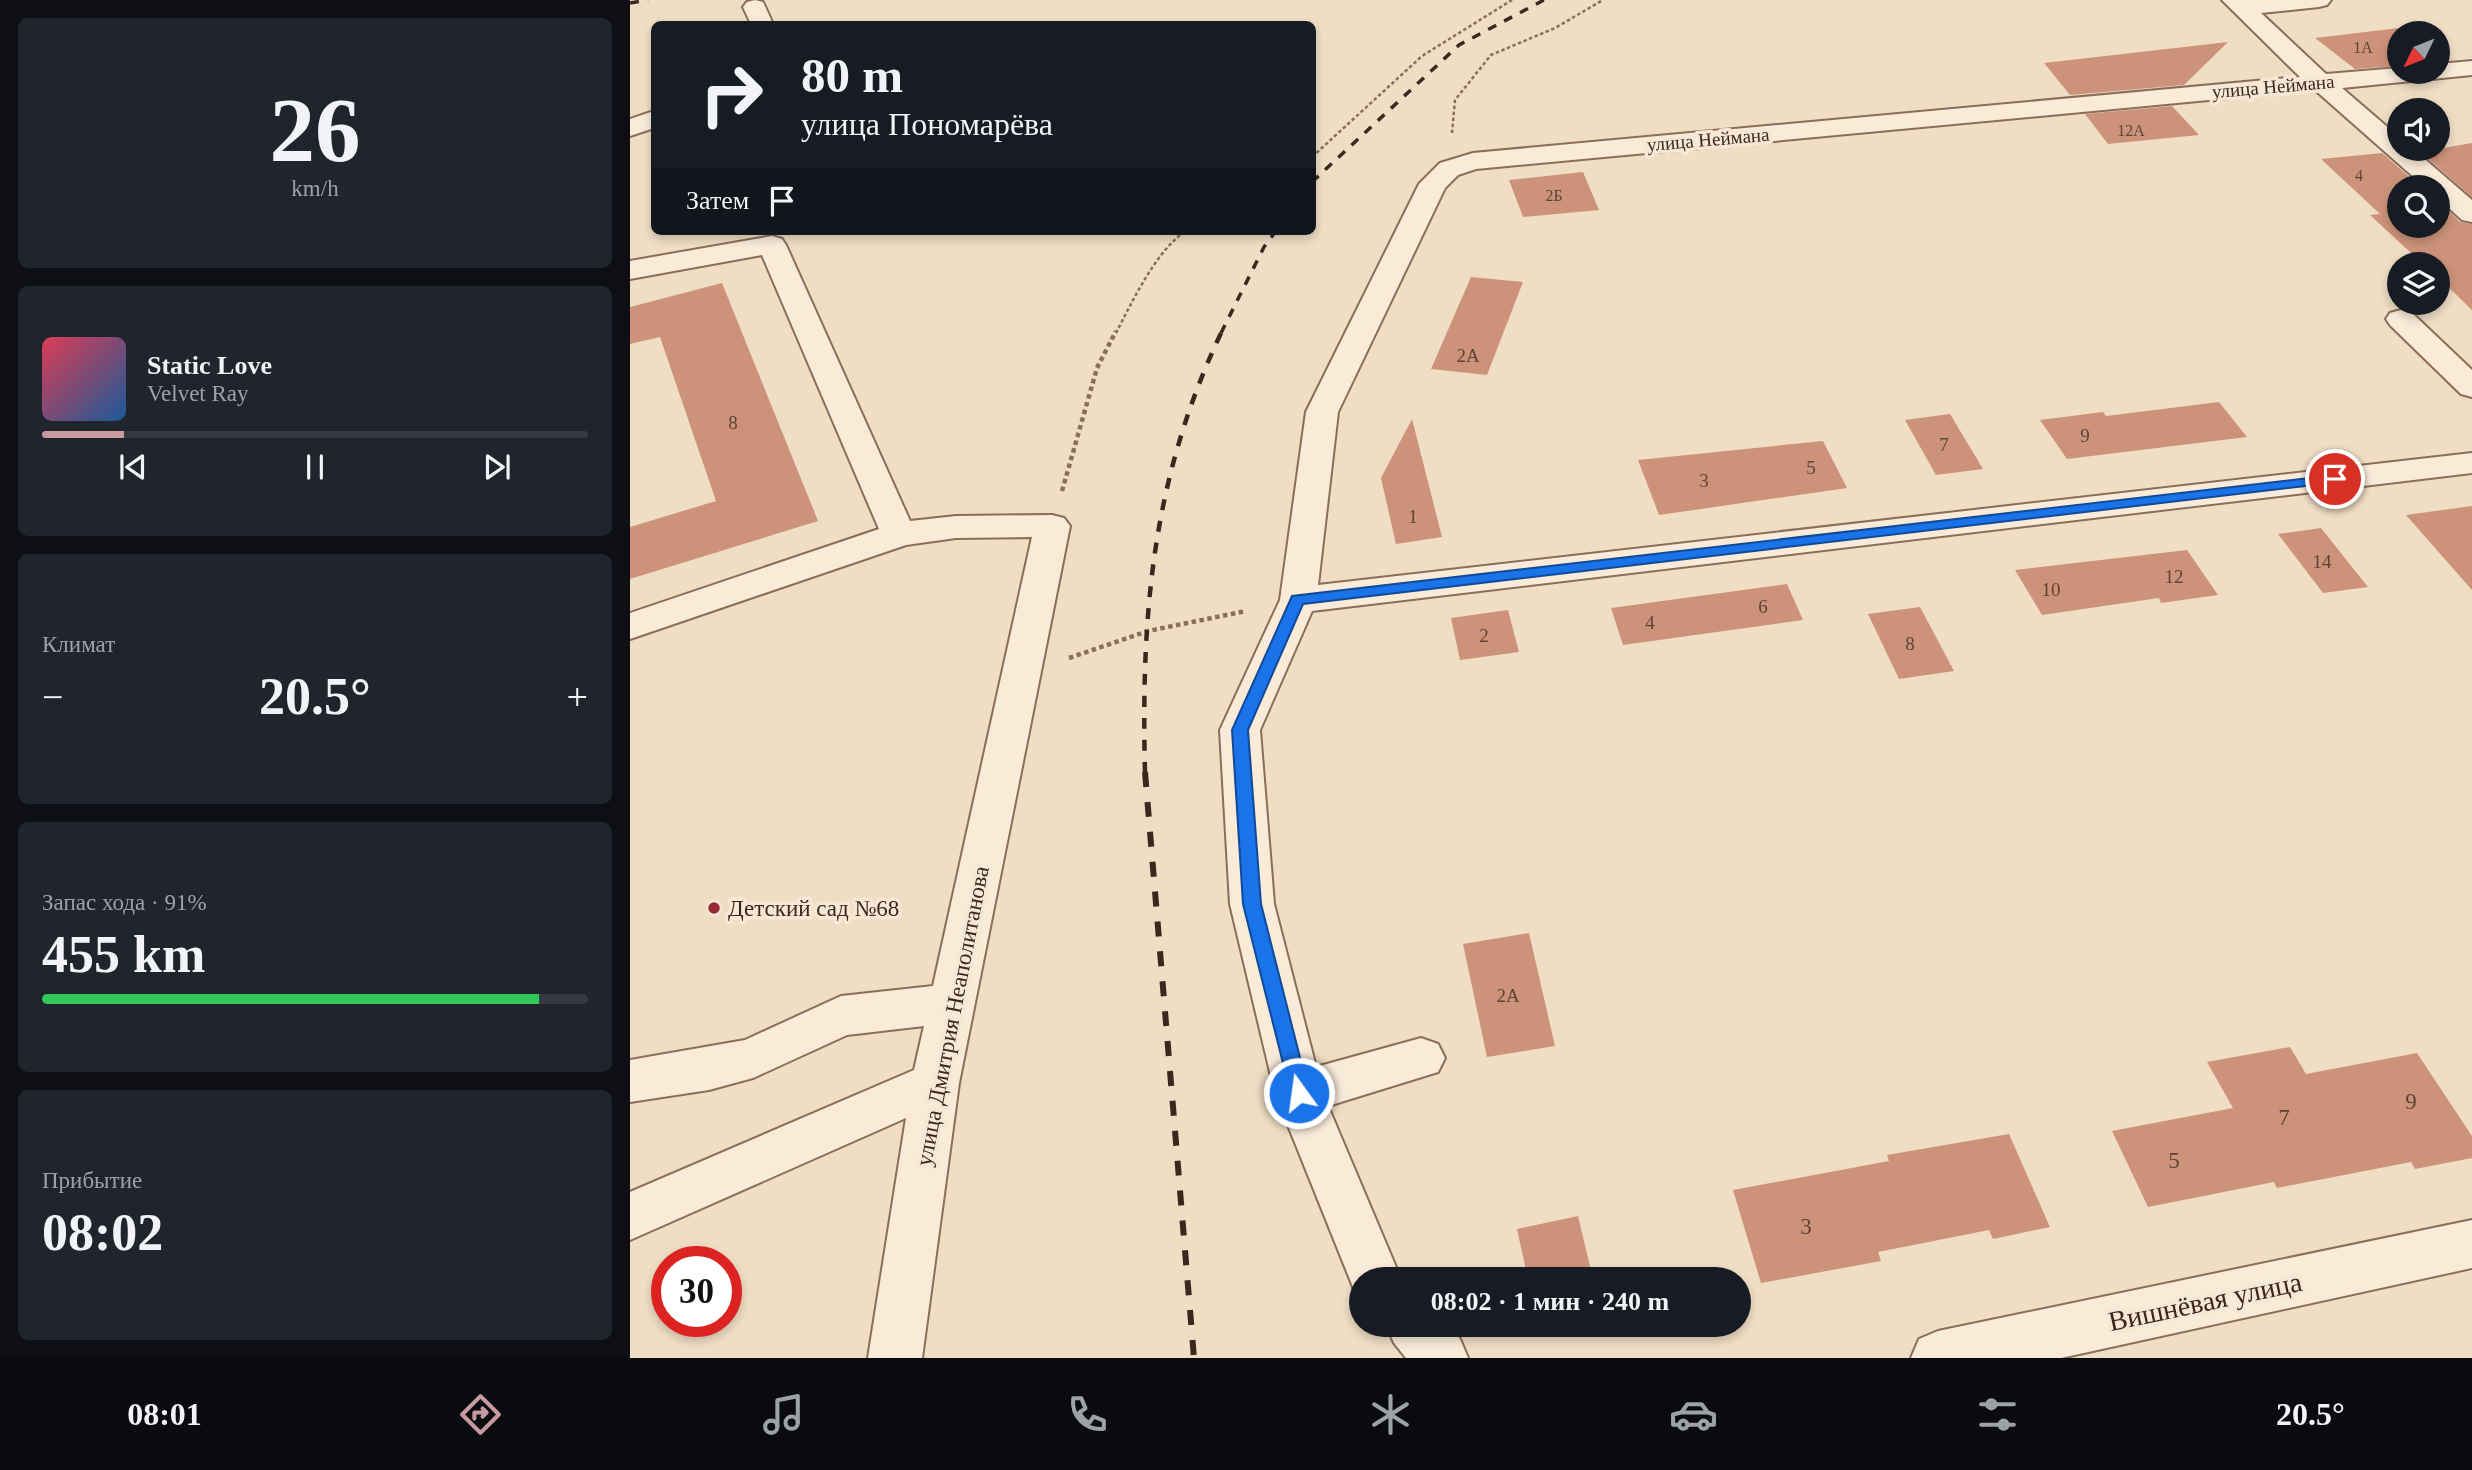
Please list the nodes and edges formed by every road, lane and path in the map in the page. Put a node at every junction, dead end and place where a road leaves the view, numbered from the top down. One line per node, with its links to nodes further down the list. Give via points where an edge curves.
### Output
1 (1512, 0): 13 (path, via 1422,56)
2 (1604, 0): 14 (path, via 1555,28 1491,55 1455,100)
3 (2319, 0): 4 (street)
4 (2239, 4): 8 (street)
5 (2472, 68): 6 (street)
6 (2450, 70)
7 (2387, 76): 8 (street, улица Неймана)
8 (2320, 82): 14 (street, улица Неймана, via 1473,160); 15 (street)
9 (651, 120): 10 (street)
10 (630, 128)
11 (651, 135): 12 (street)
12 (630, 139)
13 (1316, 152)
14 (1449, 169): 23 (street, via 1433,184 1322,412)
15 (2472, 214)
16 (1180, 235): 21 (path, via 1132,301 1097,368)
17 (630, 270): 22 (street, via 772,245)
18 (2401, 319): 19 (street)
19 (2472, 387)
20 (2472, 463): 23 (street)
21 (1052, 526): 22 (street, via 925,529); 25 (street, улица Дмитрия Неаполитанова)
22 (899, 535): 24 (street)
23 (1298, 600): 25 (path, via 1148,631); 30 (street, via 1240,730 1252,904)
24 (630, 626)
25 (1018, 676): 26 (street, улица Дмитрия Неаполитанова)
26 (953, 1003): 28 (street, via 841,1016 754,1058); 29 (street, улица Дмитрия Неаполитанова)
27 (1421, 1058): 30 (street)
28 (630, 1081)
29 (935, 1083): 31 (street); 35 (street, улица Дмитрия Неаполитанова)
30 (1299, 1093): 33 (street)
31 (630, 1216)
32 (2472, 1244): 37 (street, Вишнёвая улица)
33 (1370, 1267)
34 (1423, 1337): 36 (street)
35 (895, 1358)
36 (1441, 1358)
37 (1938, 1358)

